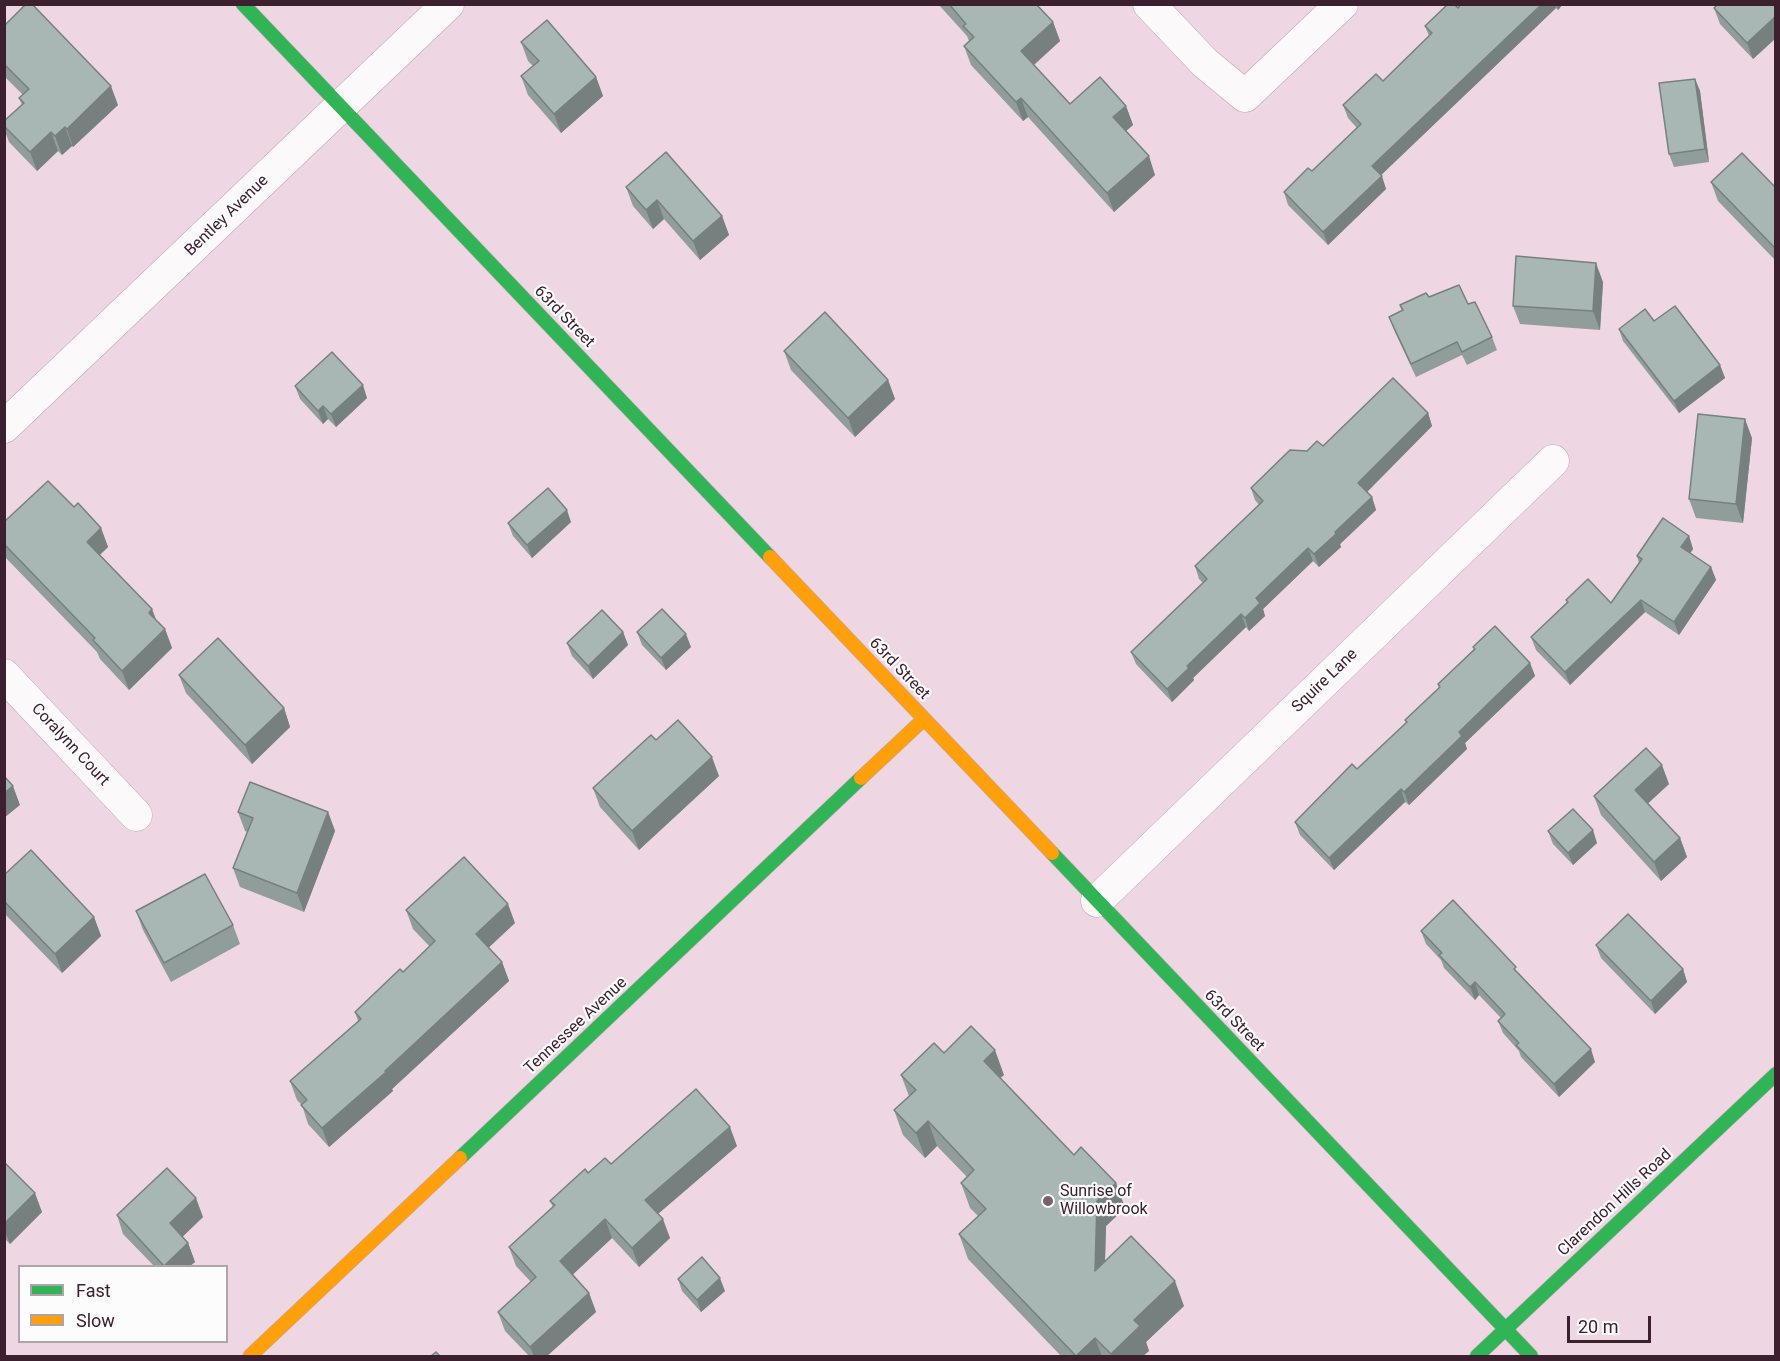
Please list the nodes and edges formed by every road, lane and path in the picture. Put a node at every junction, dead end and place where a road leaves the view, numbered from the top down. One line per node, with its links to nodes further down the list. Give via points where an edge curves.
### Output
1 (243, 4): 5 (main road, 63rd Street)
2 (448, 4): 5 (street, Bentley Avenue)
3 (1149, 4): 4 (street, via 1205,63 1245,96)
4 (1342, 4)
5 (340, 106): 6 (street, Bentley Avenue); 9 (main road, 63rd Street)
6 (4, 427)
7 (1552, 461): 11 (street, Squire Lane)
8 (4, 675): 10 (street, Coralynn Court)
9 (924, 719): 11 (main road, 63rd Street); 14 (main road, Tennessee Avenue)
10 (136, 815)
11 (1097, 901): 13 (main road, 63rd Street)
12 (1776, 1074): 13 (main road, Clarendon Hills Road)
13 (1505, 1329): 15 (main road, Clarendon Hills Road); 16 (main road, 63rd Street)
14 (250, 1356)
15 (1477, 1356)
16 (1531, 1356)

